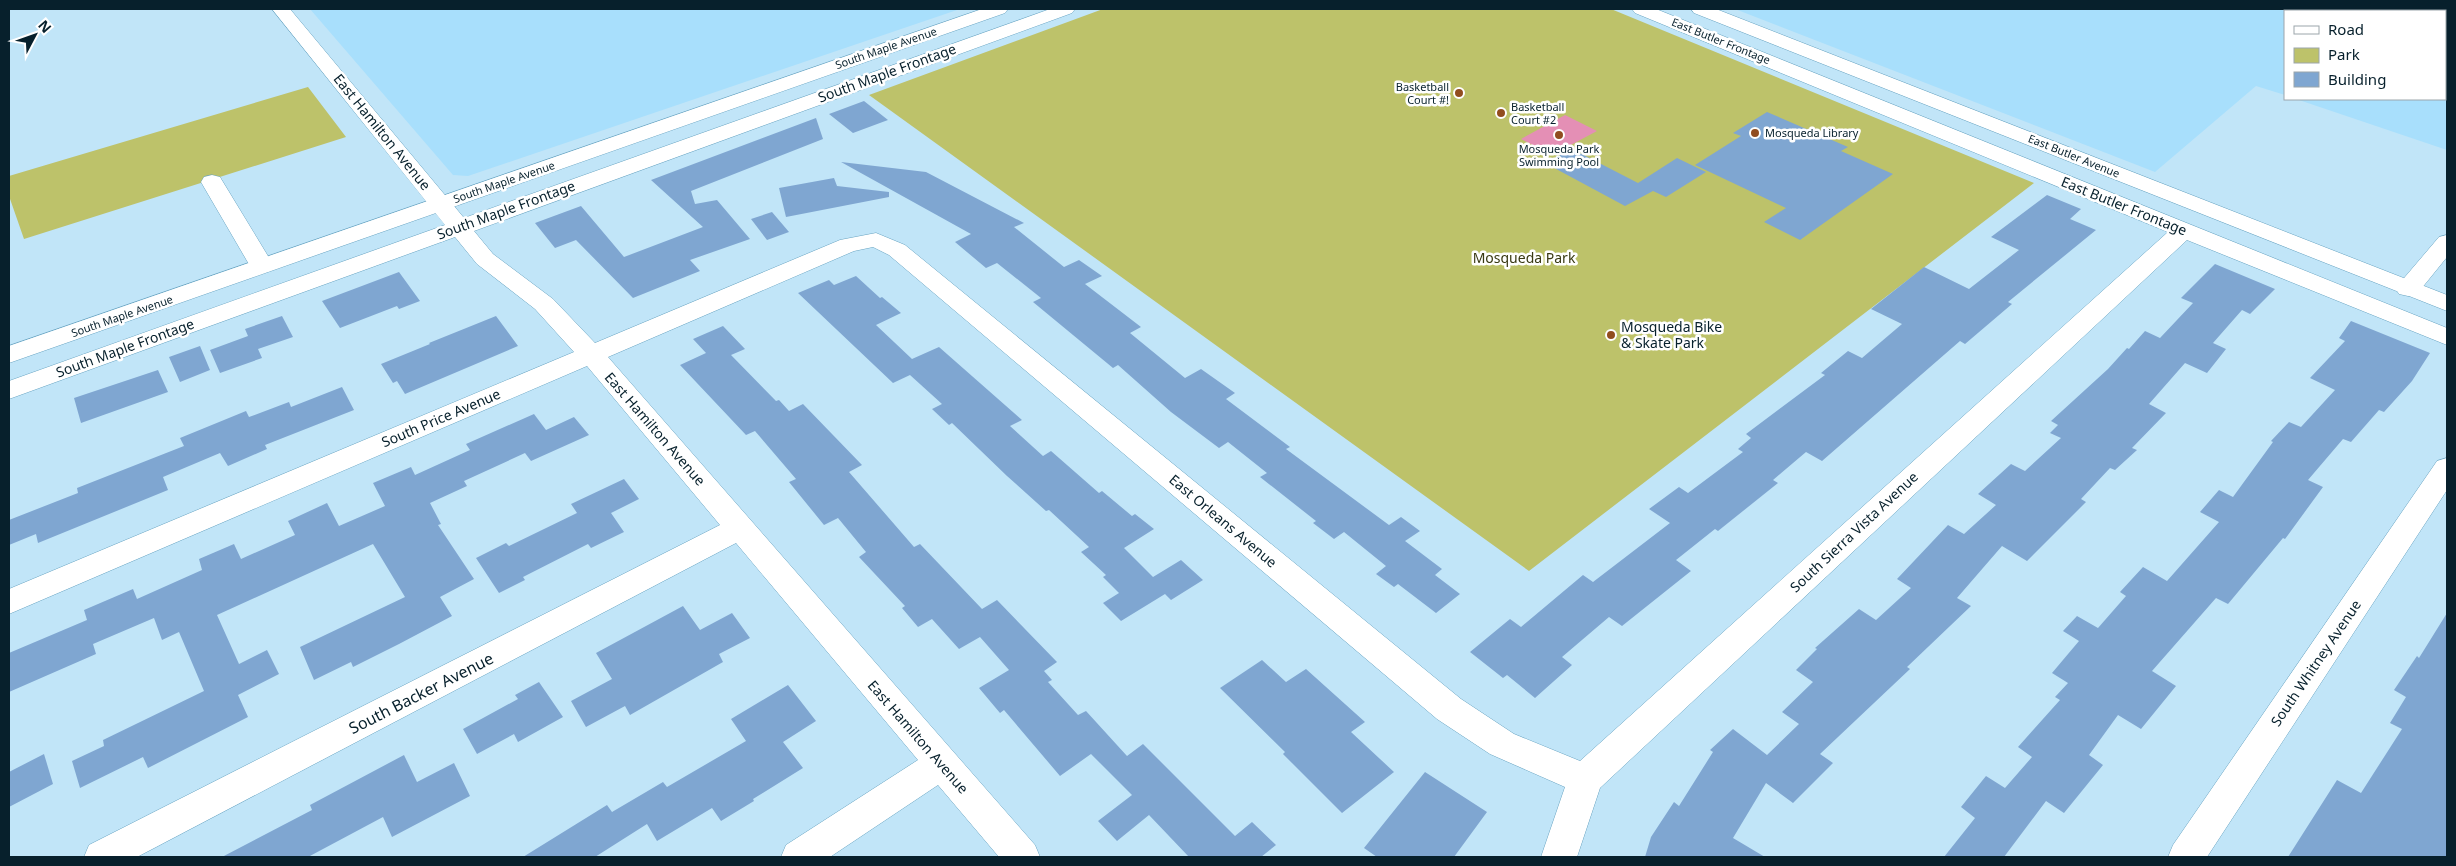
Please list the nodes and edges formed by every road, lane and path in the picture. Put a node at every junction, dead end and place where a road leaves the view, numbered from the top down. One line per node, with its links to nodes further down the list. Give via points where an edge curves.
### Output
1 (281, 9): 11 (street, East Hamilton Avenue)
2 (999, 9): 6 (street, South Maple Avenue)
3 (1066, 9): 7 (street, South Maple Frontage)
4 (1640, 9): 9 (street, East Butler Frontage)
5 (1700, 9): 8 (street, East Butler Avenue)
6 (979, 16): 7 (street); 11 (street, South Maple Avenue)
7 (1003, 32): 12 (street, South Maple Frontage)
8 (1826, 59): 9 (street); 17 (street, East Butler Avenue)
9 (1801, 74): 13 (street, East Butler Frontage)
10 (212, 182): 16 (street)
11 (440, 204): 12 (street, East Hamilton Avenue); 16 (street, South Maple Avenue)
12 (459, 227): 20 (street, East Hamilton Avenue, via 486,259 544,304); 22 (street, South Maple Frontage)
13 (2184, 230): 19 (street, East Butler Frontage); 27 (street, South Sierra Vista Avenue)
14 (876, 240): 20 (street, South Price Avenue, via 848,245); 27 (street, East Orleans Avenue, via 897,250 1449,709 1502,744)
15 (2447, 242): 17 (street)
16 (262, 266): 21 (street, South Maple Avenue)
17 (2408, 289): 18 (street, East Butler Avenue)
18 (2447, 304)
19 (2447, 337)
20 (590, 354): 24 (street, East Hamilton Avenue); 25 (street, South Price Avenue)
21 (9, 355)
22 (9, 390)
23 (2447, 468): 32 (street, South Whitney Avenue)
24 (740, 528): 26 (street, East Hamilton Avenue); 28 (street, South Backer Avenue)
25 (9, 602)
26 (941, 764): 29 (street); 30 (street, East Hamilton Avenue)
27 (1585, 779): 31 (street, South Sierra Vista Avenue)
28 (102, 857)
29 (799, 857)
30 (1022, 857)
31 (1558, 857)
32 (2186, 857)

